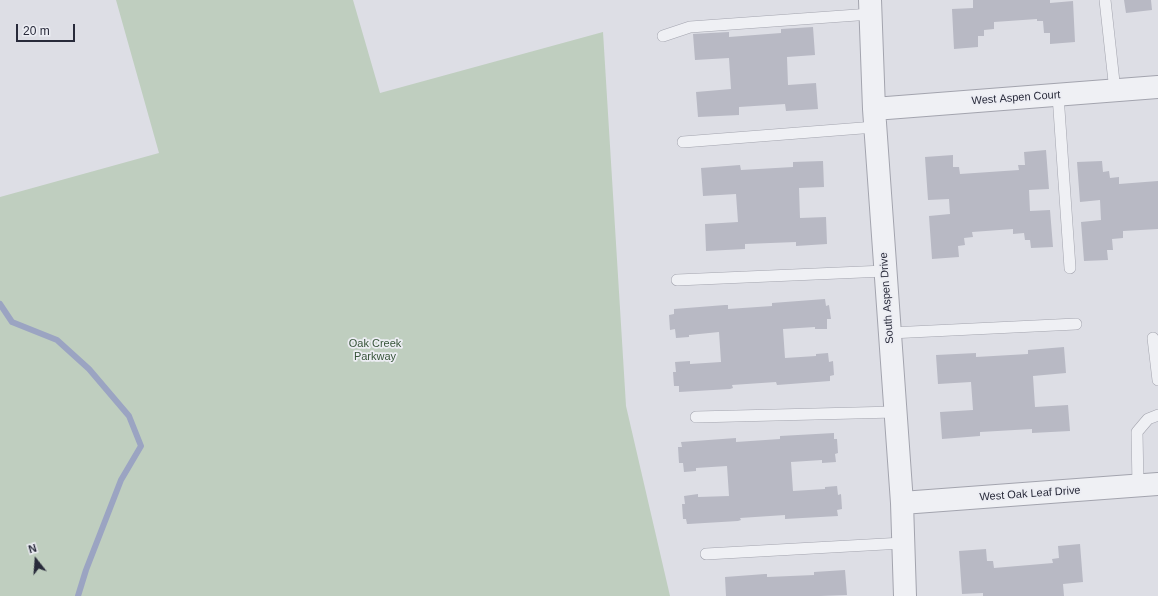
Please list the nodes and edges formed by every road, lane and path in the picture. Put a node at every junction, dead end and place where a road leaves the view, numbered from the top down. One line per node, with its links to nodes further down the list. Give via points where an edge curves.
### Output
1 (1105, 0): 5 (lane)
2 (870, 7): 3 (lane, via 690,27); 7 (street, South Aspen Drive)
3 (663, 36)
4 (1158, 88): 5 (street, West Aspen Court)
5 (1115, 91): 6 (street, West Aspen Court)
6 (1058, 95): 7 (street, West Aspen Court); 9 (lane)
7 (874, 118): 8 (lane); 10 (street, South Aspen Drive)
8 (683, 142)
9 (1070, 268)
10 (886, 271): 11 (lane); 13 (street, South Aspen Drive)
11 (677, 280)
12 (1076, 324): 13 (lane)
13 (890, 333): 16 (street, South Aspen Drive)
14 (1153, 338): 15 (lane)
15 (1158, 380)
16 (895, 412): 18 (lane); 20 (street, South Aspen Drive)
17 (1158, 414): 19 (lane, via 1148,419 1137,432)
18 (696, 418)
19 (1148, 485): 20 (street, West Oak Leaf Drive)
20 (902, 504): 21 (street, South Aspen Drive)
21 (903, 543): 22 (lane); 23 (street, South Aspen Drive)
22 (706, 554)
23 (905, 596)

